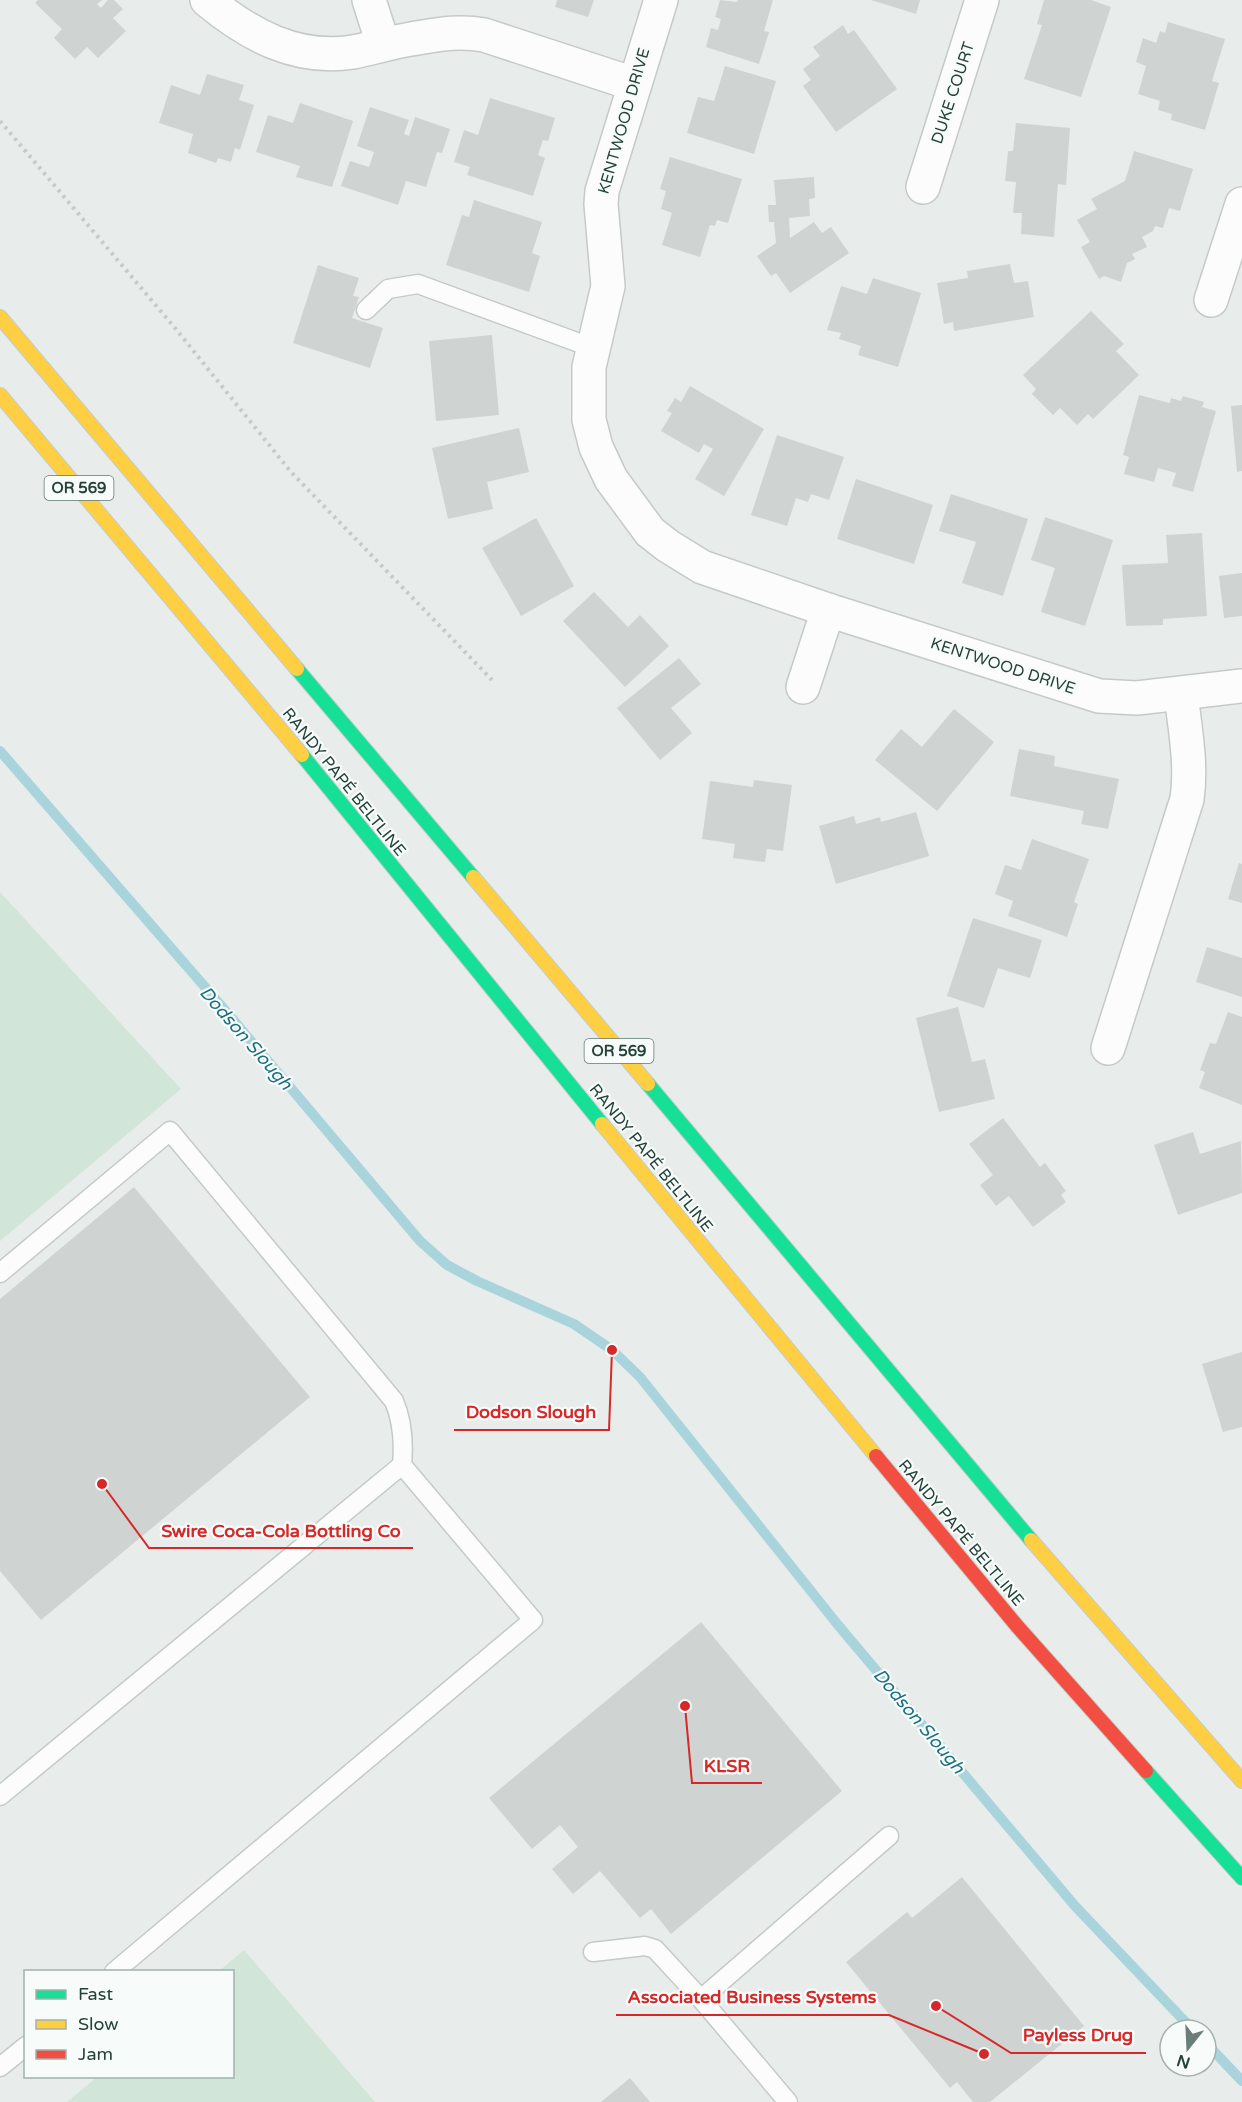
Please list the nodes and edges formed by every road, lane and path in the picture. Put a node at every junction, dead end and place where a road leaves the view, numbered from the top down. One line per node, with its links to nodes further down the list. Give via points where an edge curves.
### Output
1 (207, 0): 5 (street, via 246,29 287,48 333,53)
2 (369, 0): 5 (street)
3 (661, 0): 6 (street, KENTWOOD DRIVE)
4 (982, 0): 8 (street, DUKE COURT)
5 (383, 44): 6 (street, via 468,32)
6 (633, 84): 13 (street, KENTWOOD DRIVE, via 602,191 609,286)
7 (0, 121): 18 (path, via 176,328 291,472)
8 (923, 187)
9 (1242, 204): 10 (street)
10 (1211, 300)
11 (366, 310): 13 (lane, via 388,289 418,284)
12 (0, 317): 25 (highway, OR 569, via 991,1494)
13 (593, 348): 17 (street, KENTWOOD DRIVE, via 587,391 596,447 611,479 650,532 702,567)
14 (0, 395): 16 (highway, RANDY PAPÉ BELTLINE / OR 569)
15 (0, 407): 16 (highway)
16 (60, 466): 28 (highway, RANDY PAPÉ BELTLINE / OR 569, via 1017,1626)
17 (828, 610): 20 (street); 21 (street, KENTWOOD DRIVE, via 1099,696 1122,699)
18 (492, 680)
19 (1242, 686): 21 (street, KENTWOOD DRIVE)
20 (803, 687)
21 (1181, 694): 22 (street, via 1188,755 1187,799)
22 (1108, 1048)
23 (0, 1273): 24 (lane, via 170,1131 394,1401 404,1444)
24 (402, 1465): 26 (lane); 30 (lane, via 533,1620)
25 (1242, 1781)
26 (0, 1796)
27 (889, 1836): 31 (lane)
28 (1242, 1878)
29 (593, 1952): 31 (lane, via 645,1946 655,1949)
30 (115, 1970)
31 (701, 1999): 34 (lane)
32 (24, 2048): 33 (lane)
33 (0, 2067)
34 (788, 2102)

